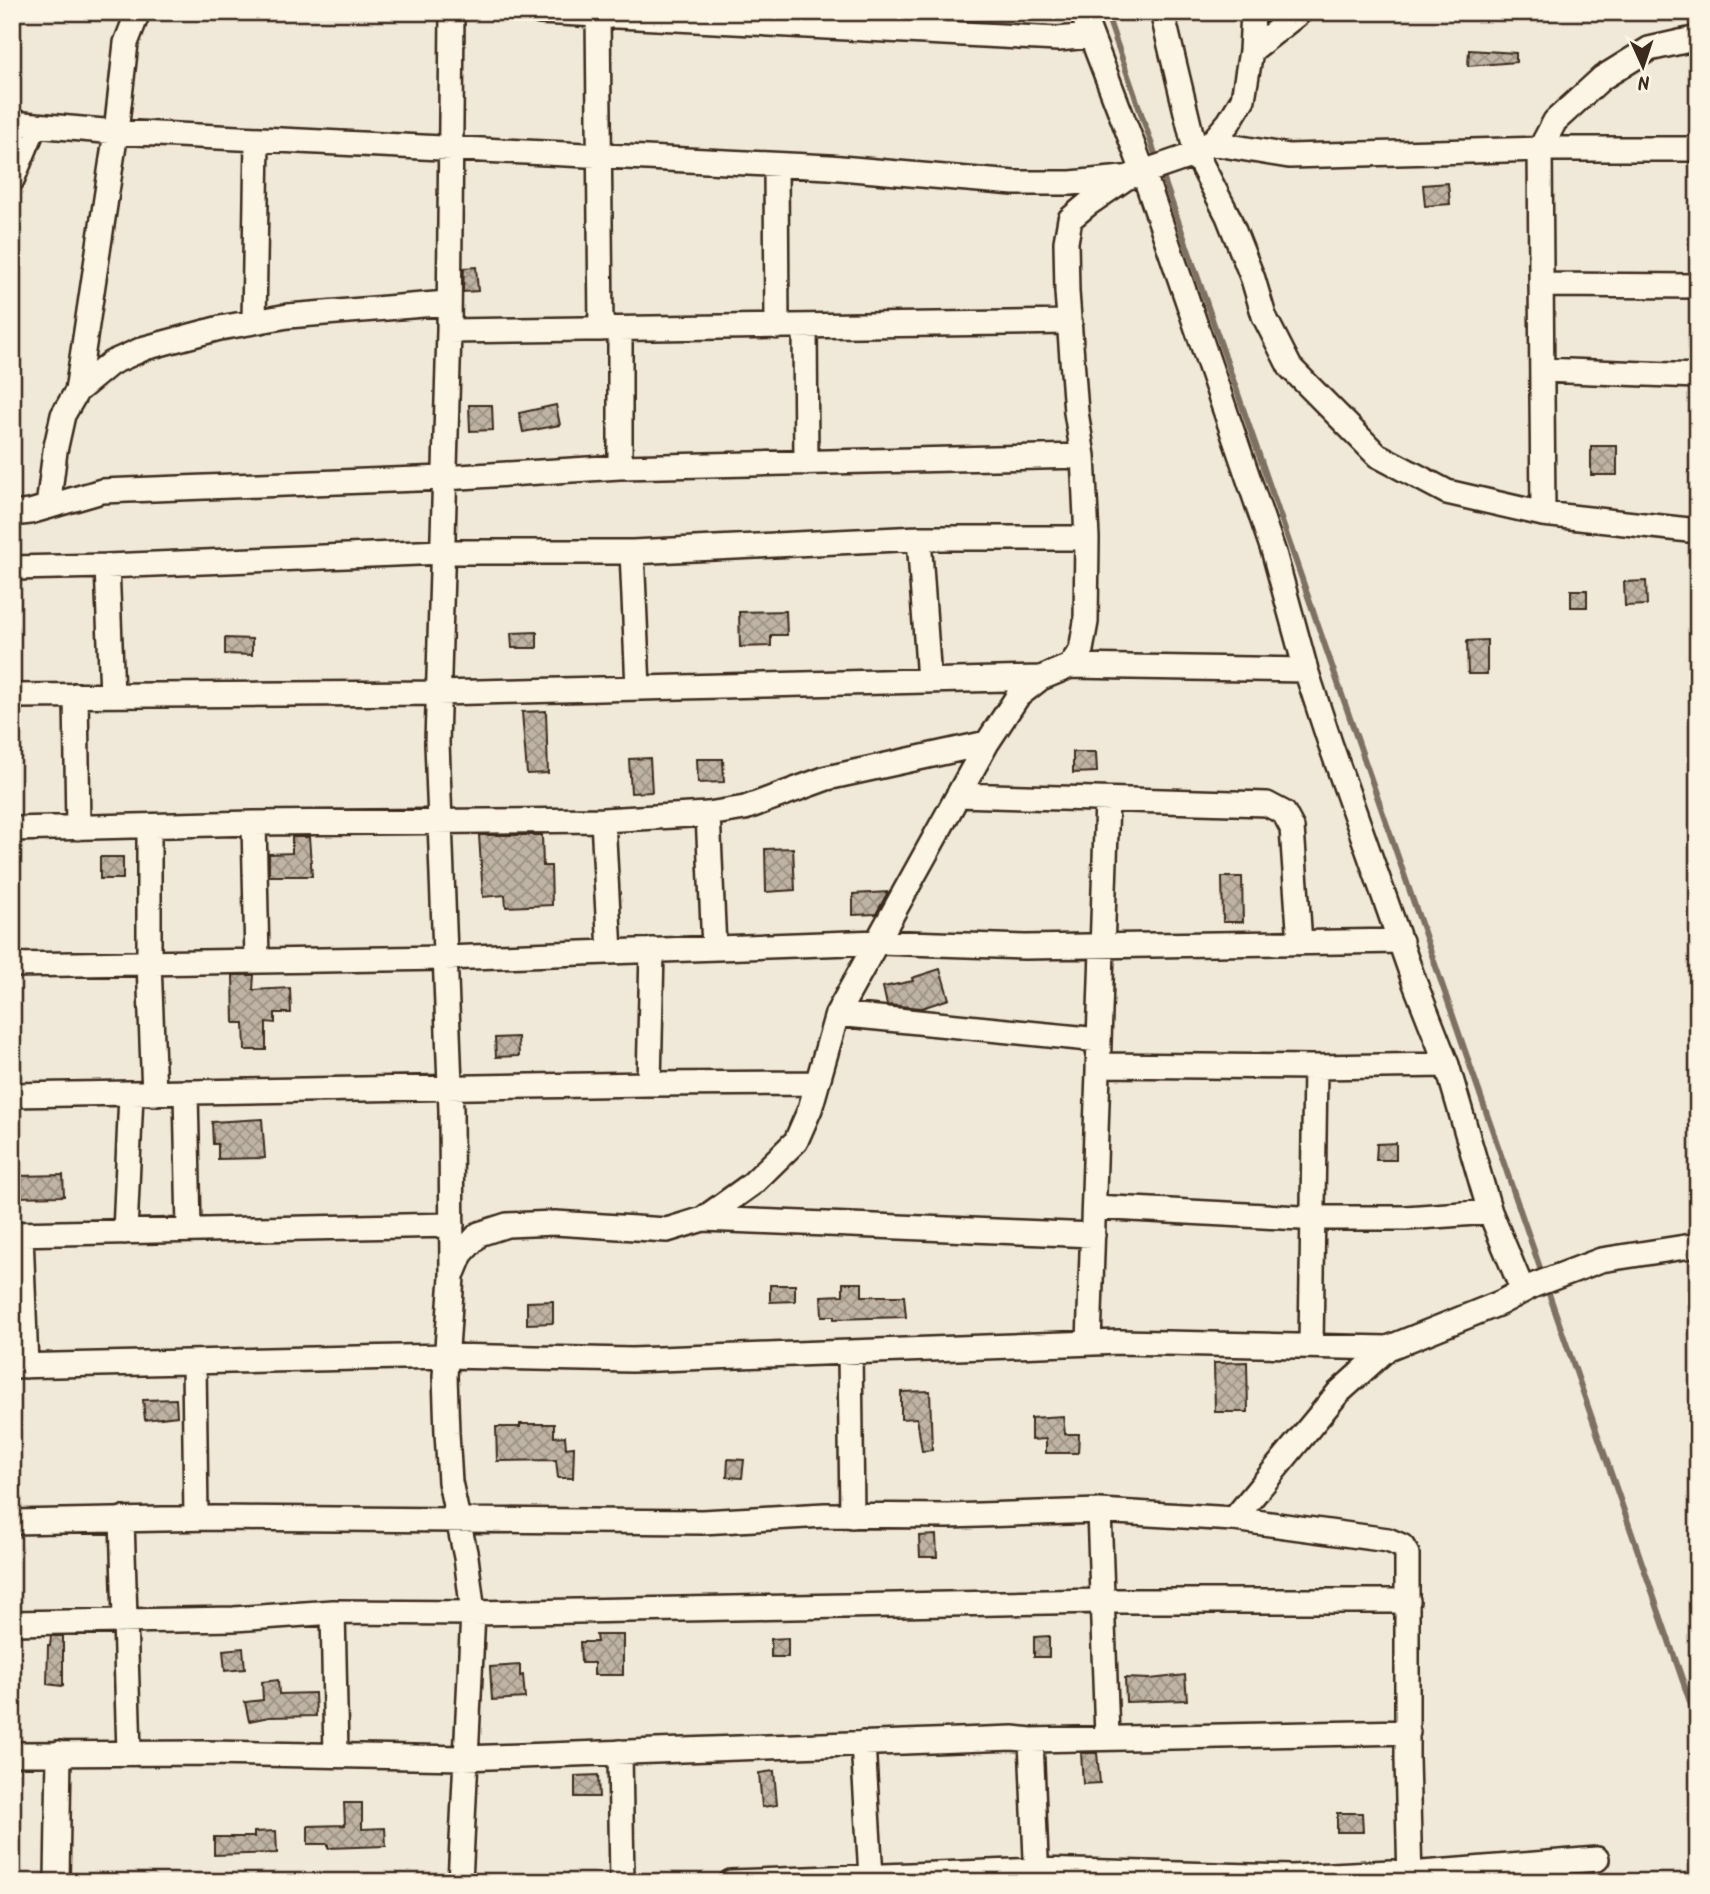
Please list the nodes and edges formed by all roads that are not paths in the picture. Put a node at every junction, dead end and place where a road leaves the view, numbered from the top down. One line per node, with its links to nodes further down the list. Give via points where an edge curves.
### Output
1 (138, 12): 13 (street, via 126,43)
2 (452, 12): 15 (street)
3 (540, 12): 8 (street)
4 (1082, 12): 9 (street)
5 (1162, 12): 16 (street)
6 (1253, 12): 11 (street)
7 (1300, 12): 11 (street)
8 (598, 13): 9 (street); 19 (street)
9 (1089, 36): 21 (street)
10 (1698, 38): 17 (street, via 1649,49 1602,78 1555,121)
11 (1251, 51): 16 (street, via 1243,99)
12 (23, 124): 13 (street); 22 (street)
13 (116, 132): 14 (street); 34 (street)
14 (257, 139): 15 (street); 26 (street)
15 (449, 148): 19 (street); 25 (street)
16 (1204, 148): 17 (street, via 1289,156); 21 (street); 41 (street, via 1264,316 1290,367 1377,455 1447,492)
17 (1540, 149): 18 (street); 23 (street)
18 (1698, 149)
19 (598, 155): 20 (street); 30 (street)
20 (776, 166): 21 (street, via 1014,183); 29 (street)
21 (1135, 176): 27 (street, via 1070,219 1066,242); 50 (street, via 1274,553)
22 (12, 180)
23 (1541, 285): 24 (street); 32 (street)
24 (1698, 286)
25 (448, 303): 26 (street); 31 (street)
26 (254, 322): 34 (street, via 145,348 110,363)
27 (1070, 322): 28 (street); 35 (street)
28 (805, 326): 29 (street); 36 (street)
29 (777, 327): 30 (street)
30 (610, 329): 31 (street); 37 (street)
31 (449, 331): 38 (street)
32 (1542, 370): 33 (street); 41 (street)
33 (1698, 376)
34 (77, 391): 39 (street, via 63,415)
35 (1083, 456): 36 (street); 44 (street)
36 (806, 463): 37 (street)
37 (620, 467): 38 (street)
38 (444, 478): 39 (street, via 102,491); 45 (street)
39 (48, 507): 40 (street)
40 (12, 514)
41 (1543, 514): 42 (street)
42 (1698, 531)
43 (919, 538): 44 (street); 46 (street); 52 (street)
44 (1087, 538): 49 (street, via 1086,622 1081,650)
45 (442, 552): 46 (street); 47 (street); 54 (street)
46 (632, 552): 53 (street)
47 (107, 566): 48 (street); 56 (street)
48 (12, 568)
49 (1070, 666): 50 (street); 51 (street)
50 (1306, 670): 69 (street)
51 (1041, 678): 52 (street); 58 (street, via 1018,696)
52 (929, 681): 53 (street)
53 (638, 688): 54 (street)
54 (438, 693): 56 (street); 62 (street)
55 (76, 695): 56 (street); 57 (street); 66 (street)
56 (113, 695)
57 (12, 696)
58 (987, 743): 59 (street); 61 (street, via 827,778 745,808)
59 (958, 795): 60 (street); 68 (street)
60 (1107, 800): 70 (street, via 1267,804 1284,813 1292,828); 71 (street)
61 (708, 814): 63 (street); 72 (street)
62 (440, 820): 63 (street); 64 (street); 75 (street)
63 (603, 820): 74 (street)
64 (254, 822): 65 (street); 76 (street)
65 (149, 826): 66 (street); 77 (street)
66 (78, 828): 67 (street)
67 (12, 829)
68 (879, 942): 71 (street); 72 (street); 79 (street)
69 (1401, 942): 70 (street); 82 (street)
70 (1300, 943): 71 (street)
71 (1102, 946): 80 (street)
72 (714, 948): 73 (street)
73 (652, 950): 74 (street); 85 (street)
74 (610, 952): 75 (street)
75 (445, 958): 76 (street); 86 (street)
76 (257, 960): 77 (street)
77 (149, 962): 78 (street); 89 (street)
78 (12, 965)
79 (837, 1014): 80 (street); 84 (street)
80 (1099, 1040): 81 (street)
81 (1098, 1065): 83 (street); 91 (street)
82 (1447, 1065): 83 (street); 92 (street)
83 (1315, 1067): 93 (street)
84 (815, 1083): 85 (street); 94 (street, via 796,1141 752,1184)
85 (649, 1084): 86 (street)
86 (450, 1088): 87 (street); 95 (street)
87 (186, 1093): 89 (street); 96 (street)
88 (131, 1094): 89 (street); 90 (street); 97 (street)
89 (154, 1094)
90 (12, 1095)
91 (1094, 1207): 93 (street); 99 (street)
92 (1490, 1212): 93 (street); 102 (street)
93 (1313, 1218): 104 (street)
94 (703, 1219): 99 (street); 101 (street, via 667,1230 555,1223 506,1225 479,1234 461,1254)
95 (452, 1225): 96 (street); 101 (street)
96 (190, 1229): 97 (street)
97 (125, 1233): 98 (street)
98 (16, 1234): 109 (street)
99 (1093, 1234): 103 (street)
100 (1698, 1245): 102 (street, via 1601,1260)
101 (452, 1277): 107 (street)
102 (1523, 1291): 105 (street)
103 (1089, 1343): 104 (street); 106 (street)
104 (1311, 1346): 105 (street)
105 (1388, 1348): 114 (street, via 1338,1393)
106 (850, 1353): 107 (street, via 632,1360); 111 (street)
107 (446, 1356): 108 (street); 113 (street, via 450,1482)
108 (194, 1364): 109 (street); 112 (street)
109 (19, 1366)
110 (1099, 1511): 111 (street); 114 (street); 117 (street)
111 (852, 1516): 113 (street, via 702,1522)
112 (196, 1518): 113 (street); 115 (street)
113 (456, 1518): 120 (street)
114 (1234, 1519): 118 (street, via 1388,1540 1402,1546 1408,1554)
115 (122, 1520): 116 (street); 121 (street)
116 (12, 1522)
117 (1102, 1601): 118 (street); 120 (street); 124 (street)
118 (1408, 1601): 123 (street)
119 (332, 1612): 120 (street); 121 (street); 131 (street)
120 (472, 1612): 132 (street)
121 (125, 1622): 122 (street); 129 (street)
122 (12, 1623)
123 (1408, 1732): 124 (street); 136 (street)
124 (1107, 1736): 125 (street)
125 (1031, 1740): 126 (street); 134 (street)
126 (863, 1743): 127 (street); 135 (street)
127 (620, 1752): 132 (street); 139 (street)
128 (59, 1753): 129 (street); 130 (street); 137 (street)
129 (129, 1753): 131 (street)
130 (12, 1754)
131 (336, 1755): 132 (street)
132 (464, 1758): 138 (street)
133 (1597, 1859): 136 (street)
134 (1037, 1876): 135 (street); 136 (street, via 1292,1877 1391,1872)
135 (871, 1877): 140 (street)
136 (1410, 1878)
137 (58, 1882)
138 (460, 1882)
139 (622, 1882)
140 (731, 1882)

